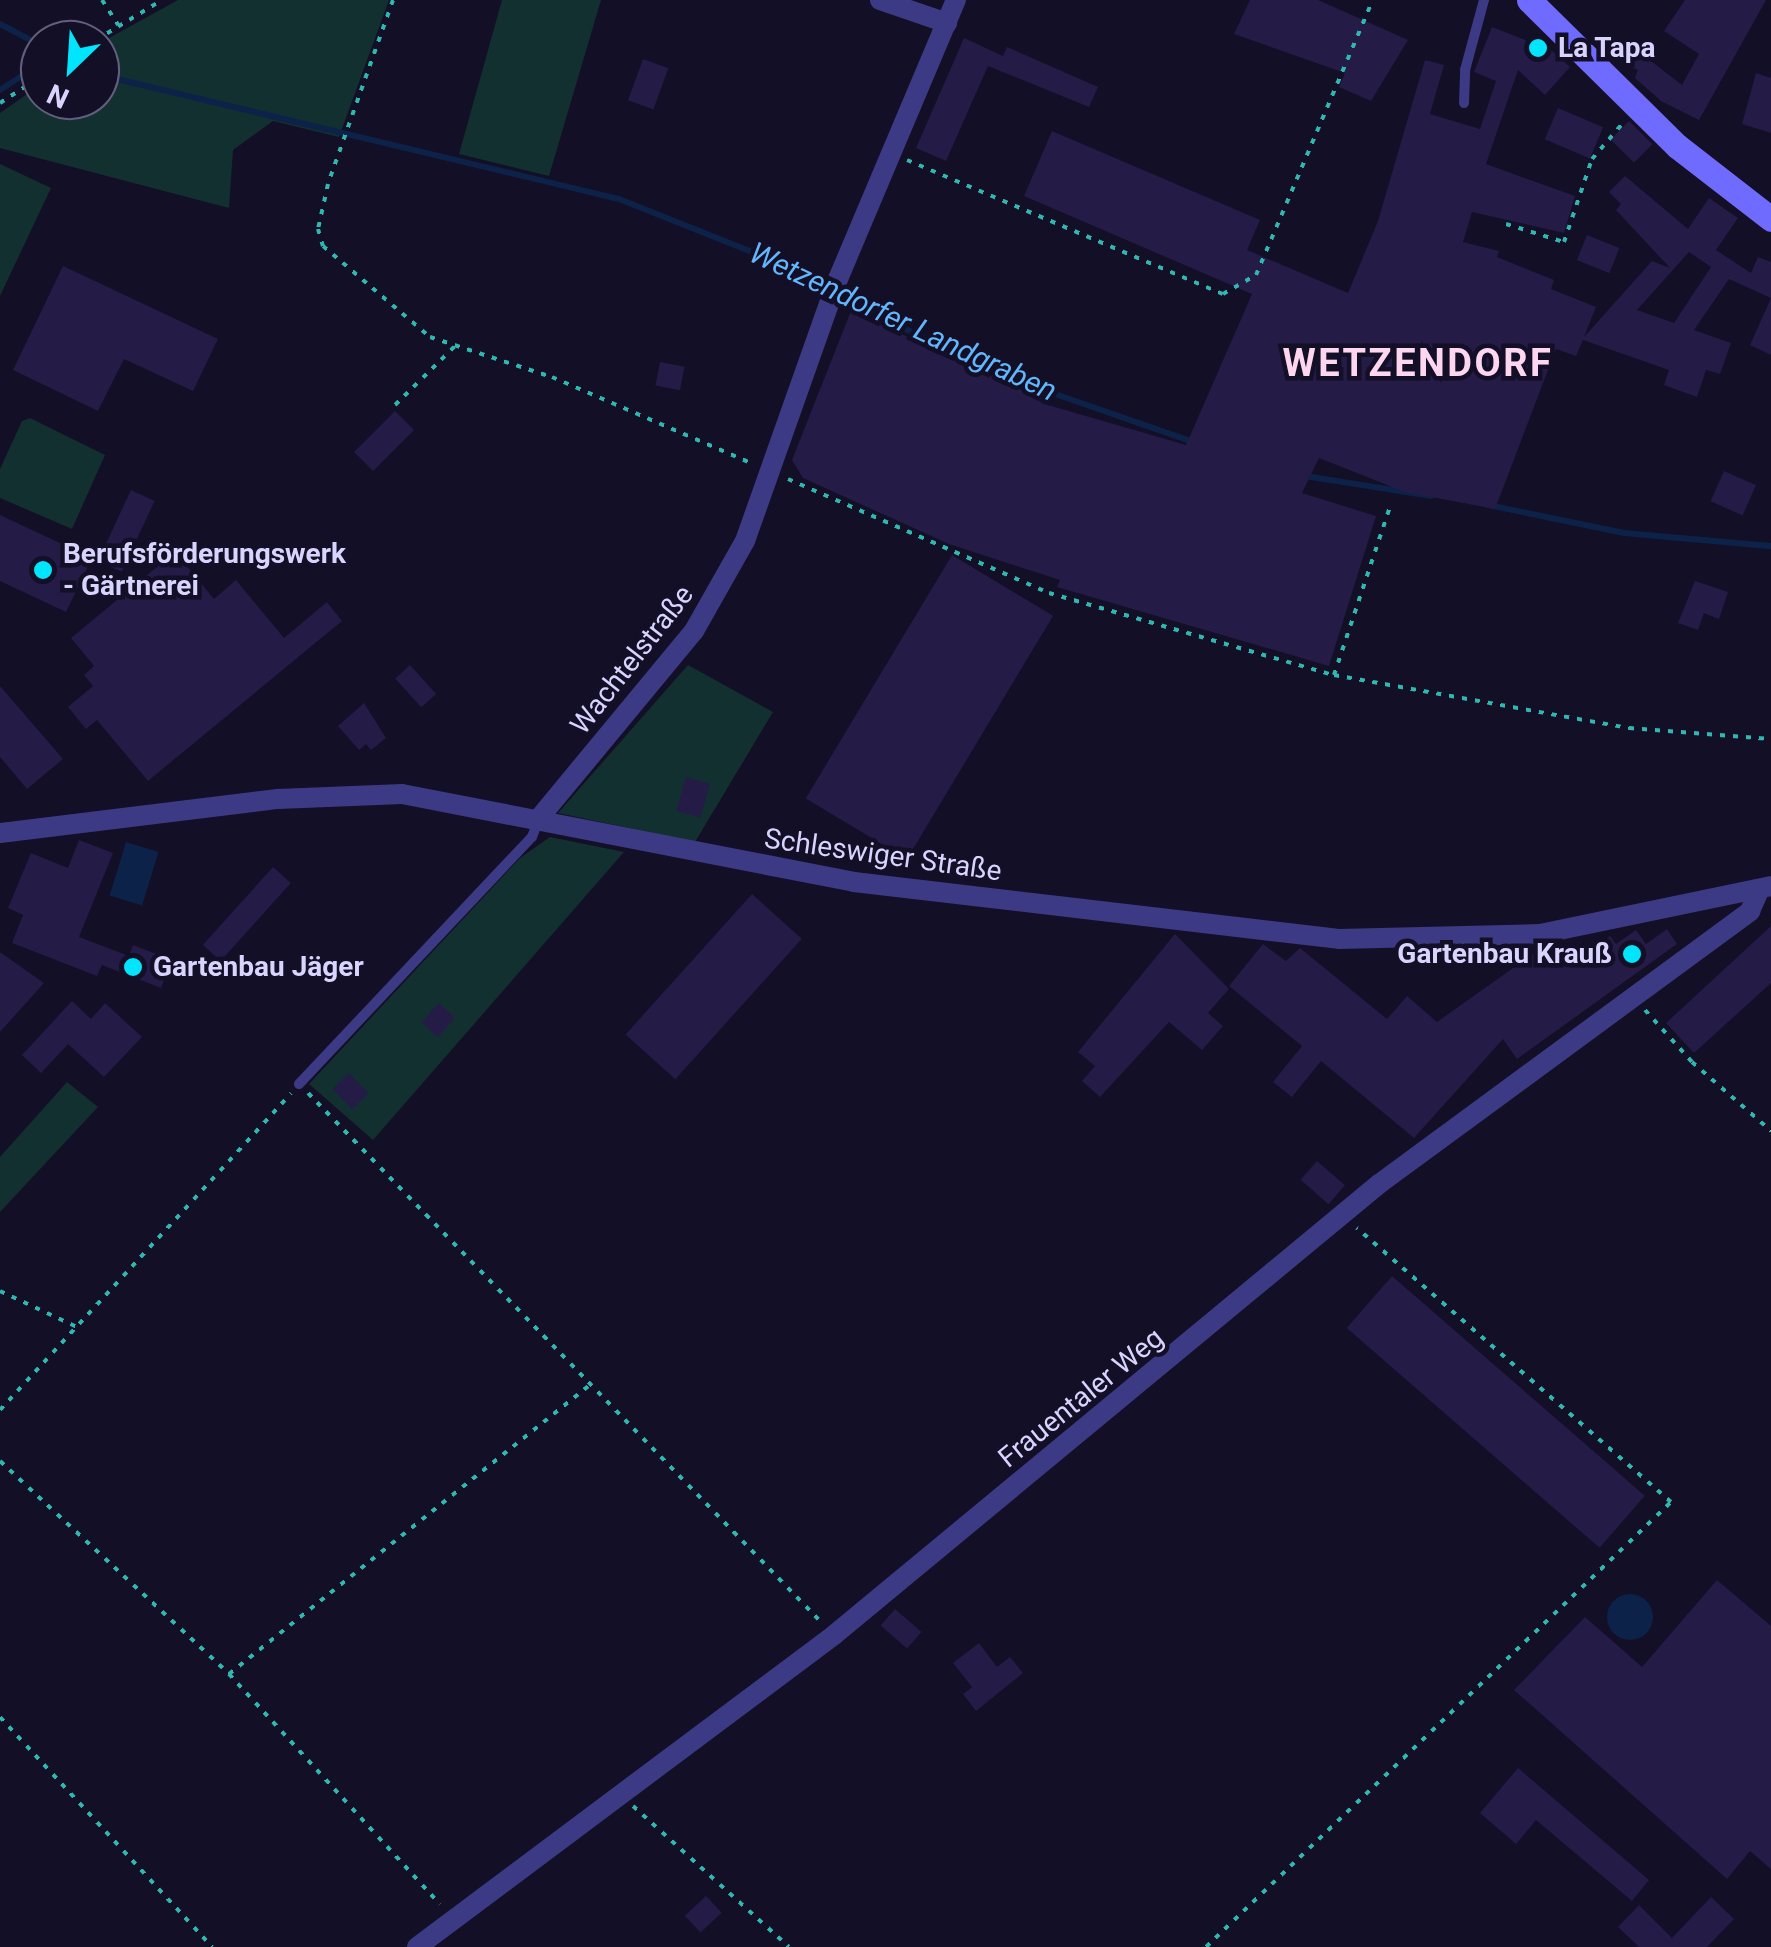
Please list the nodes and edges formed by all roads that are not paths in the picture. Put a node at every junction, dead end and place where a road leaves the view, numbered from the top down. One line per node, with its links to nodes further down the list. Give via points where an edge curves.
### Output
1 (880, 0): 5 (street)
2 (956, 0): 5 (street, Wachtelstraße)
3 (1484, 0): 6 (lane, via 1465,70)
4 (1529, 0): 7 (street, via 1720,185)
5 (947, 23): 8 (street, Wachtelstraße, via 838,279 745,541 694,631)
6 (1464, 103)
7 (1771, 219)
8 (540, 817): 9 (street, Schleswiger Straße, via 438,798 370,794 170,810); 10 (street, Schleswiger Straße, via 854,882 1339,939 1540,934); 11 (lane, Wachtelstraße, via 532,837)
9 (0, 834)
10 (1766, 888): 12 (street, Frauentaler Weg, via 1750,912 1342,1215 834,1635)
11 (299, 1084)
12 (417, 1947)

